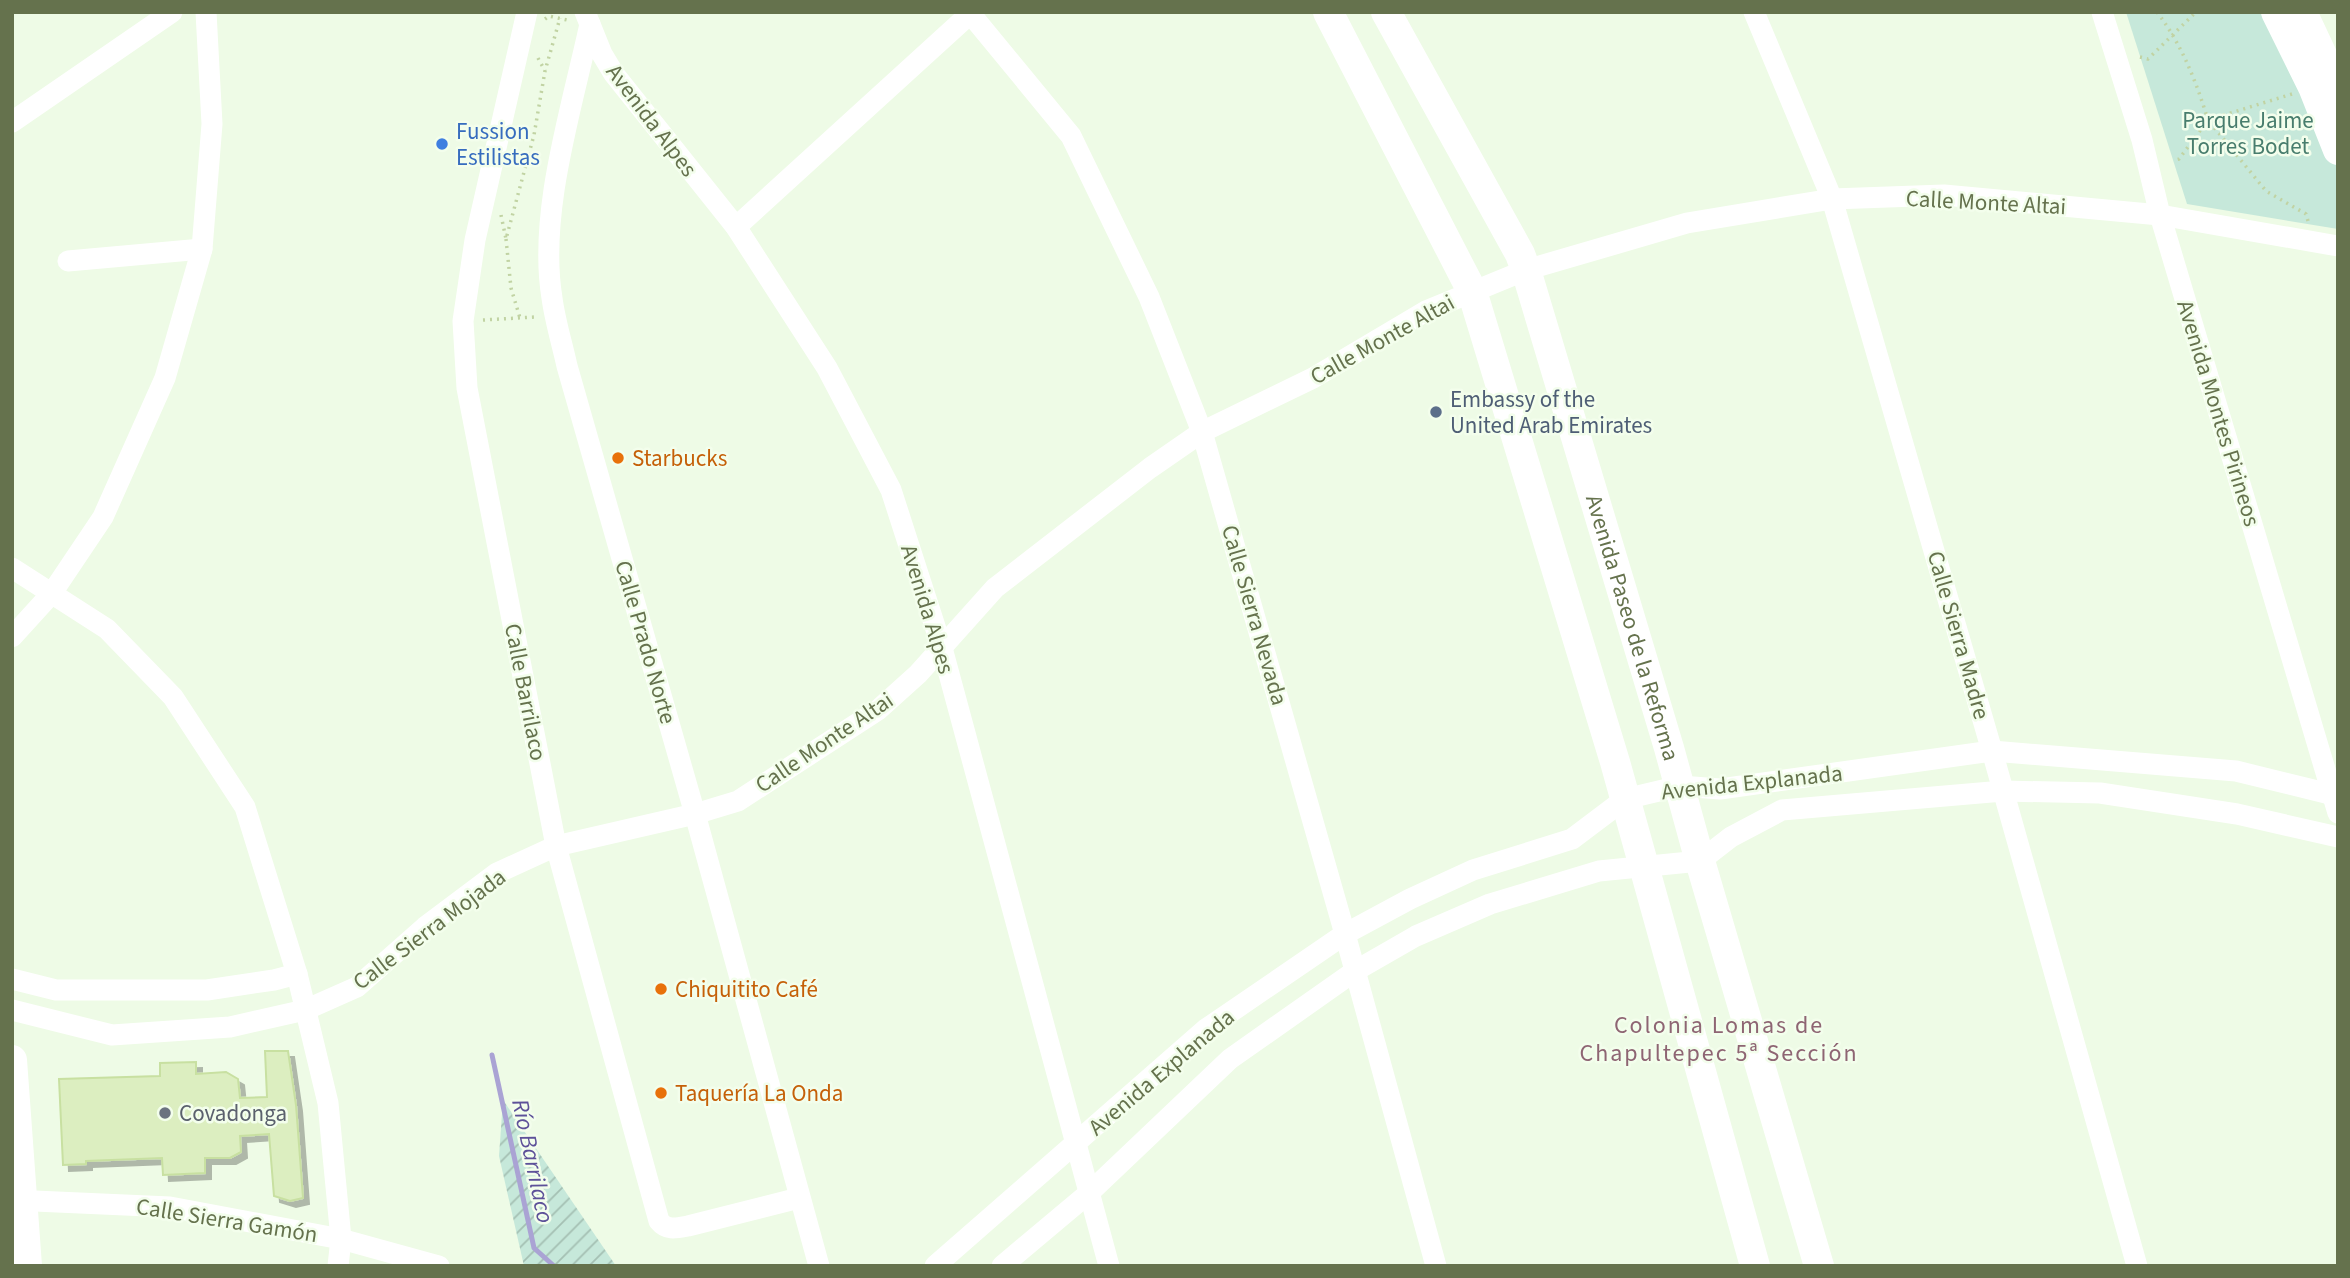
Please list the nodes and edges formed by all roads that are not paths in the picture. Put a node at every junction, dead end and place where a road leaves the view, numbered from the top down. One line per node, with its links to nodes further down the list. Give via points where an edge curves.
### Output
1 (172, 12): 13 (street)
2 (206, 12): 19 (street, via 212,124)
3 (1328, 12): 22 (main road)
4 (1386, 12): 21 (main road, Avenida Paseo de la Reforma)
5 (1754, 12): 15 (street, Calle Sierra Madre)
6 (2102, 12): 16 (street, Avenida Montes Pirineos)
7 (2276, 12): 12 (main road)
8 (2302, 12): 12 (main road)
9 (970, 13): 17 (street); 23 (street, Calle Sierra Nevada, via 1071,136 1149,297)
10 (584, 17): 17 (street, Avenida Alpes, via 614,74); 33 (street, Calle Prado Norte, via 549,237 551,297)
11 (533, 18): 35 (street, Calle Barrilaco, via 475,240 463,321 467,388)
12 (2325, 88): 14 (main road)
13 (12, 122)
14 (2338, 150)
15 (1832, 199): 16 (street, Calle Monte Altai, via 1944,195); 21 (street, Calle Monte Altai, via 1687,223); 28 (street, Calle Sierra Madre)
16 (2160, 215): 18 (street, Calle Monte Altai); 32 (street, Avenida Montes Pirineos)
17 (736, 227): 27 (street, Avenida Alpes, via 827,368 891,490)
18 (2338, 246)
19 (202, 249): 20 (street); 25 (street, via 165,378 103,517)
20 (68, 261)
21 (1526, 270): 22 (street, Calle Monte Altai); 29 (main road, Avenida Paseo de la Reforma)
22 (1472, 291): 23 (street, Calle Monte Altai, via 1426,311 1313,378); 31 (main road)
23 (1202, 432): 27 (street, Calle Monte Altai, via 995,588); 38 (street, Calle Sierra Nevada)
24 (12, 568): 25 (street)
25 (52, 593): 26 (street); 40 (street, via 107,629 173,697 245,807)
26 (12, 637)
27 (942, 648): 33 (street, Calle Monte Altai, via 877,710 738,801); 45 (street, Avenida Alpes)
28 (1992, 751): 29 (street, Avenida Explanada, via 1720,789); 30 (street, Calle Sierra Madre); 32 (street, Avenida Explanada, via 2236,771)
29 (1680, 786): 31 (street, Avenida Explanada); 36 (main road, Avenida Paseo de la Reforma)
30 (2003, 791): 34 (street, Avenida Explanada, via 2100,793 2237,814); 36 (street, Avenida Explanada, via 1782,810 1731,836); 60 (street, Calle Sierra Madre)
31 (1625, 799): 37 (main road); 38 (street, Avenida Explanada, via 1572,839 1473,870)
32 (2336, 801)
33 (695, 814): 35 (street, Calle Monte Altai); 47 (street, Calle Prado Norte)
34 (2338, 837)
35 (556, 846): 43 (street, Calle Sierra Mojada, via 496,873 357,987); 47 (street, Calle Barrilaco, via 659,1221 670,1228 688,1226)
36 (1700, 861): 37 (street, Avenida Explanada); 59 (main road, Avenida Paseo de la Reforma)
37 (1646, 867): 39 (street, Avenida Explanada, via 1599,871 1490,904 1416,936); 58 (main road)
38 (1345, 934): 39 (street, Calle Sierra Nevada); 45 (street, Avenida Explanada, via 1206,1030)
39 (1355, 971): 46 (street, Avenida Explanada, via 1230,1059); 57 (street, Calle Sierra Nevada)
40 (296, 974): 41 (street, via 207,990 55,990); 43 (street)
41 (12, 979)
42 (12, 1010): 43 (street, Calle Sierra Mojada, via 111,1035 230,1027)
43 (305, 1010): 49 (street, via 328,1103)
44 (12, 1060): 48 (main road)
45 (1077, 1143): 46 (street, Avenida Alpes); 54 (street, Avenida Explanada)
46 (1089, 1192): 55 (street, Avenida Explanada); 56 (street, Avenida Alpes)
47 (799, 1198): 53 (street, Calle Prado Norte)
48 (18, 1200): 49 (street, Calle Sierra Gamón, via 170,1207); 50 (main road)
49 (341, 1239): 51 (street); 52 (street, Calle Sierra Gamón)
50 (27, 1266)
51 (338, 1266)
52 (439, 1266)
53 (819, 1266)
54 (935, 1266)
55 (1002, 1266)
56 (1109, 1266)
57 (1436, 1266)
58 (1755, 1266)
59 (1818, 1266)
60 (2137, 1266)

